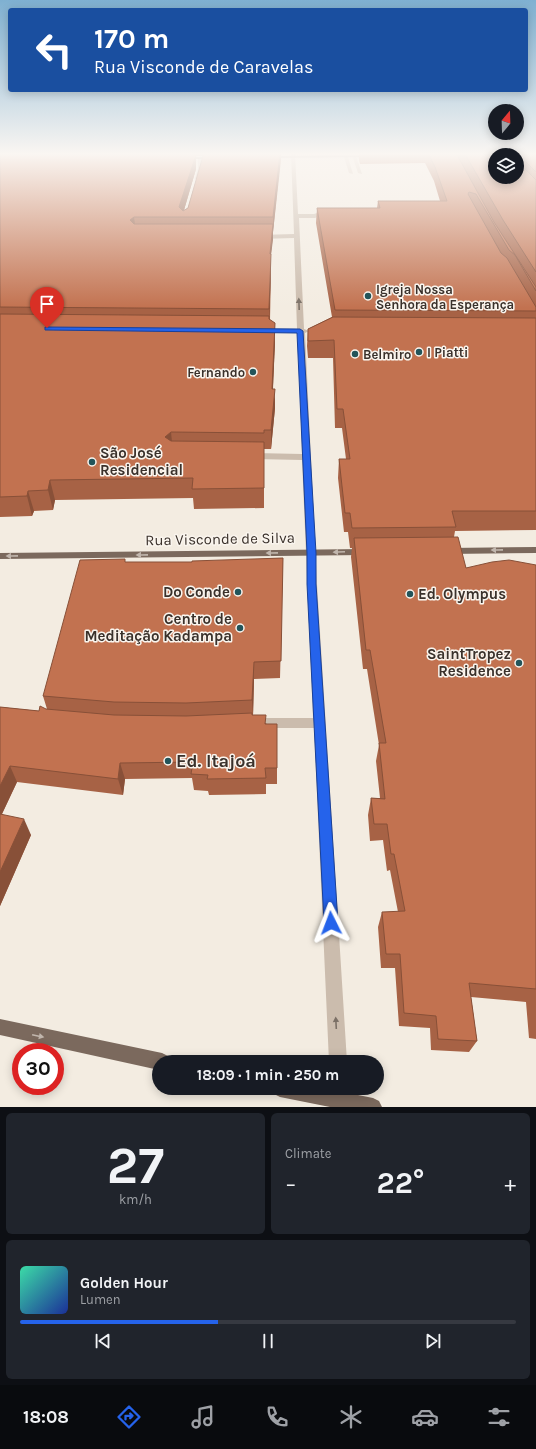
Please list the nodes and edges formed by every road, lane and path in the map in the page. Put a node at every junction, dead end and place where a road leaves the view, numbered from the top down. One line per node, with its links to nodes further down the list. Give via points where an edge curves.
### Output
1 (295, 205): 3 (street)
2 (330, 210): 3 (street, via 315,216)
3 (296, 216): 4 (street)
4 (297, 236): 5 (street); 8 (street, one-way to 4)
5 (256, 237)
6 (314, 330): 8 (street)
7 (253, 331): 8 (street)
8 (300, 331): 10 (street)
9 (245, 456): 10 (street)
10 (306, 457): 14 (street)
11 (536, 550): 12 (main road, one-way to 12)
12 (440, 551)
13 (376, 552): 14 (main road, Rua Visconde de Silva, one-way to 14)
14 (311, 553): 15 (main road, Rua Visconde de Silva, one-way to 15); 17 (street)
15 (0, 556)
16 (239, 723): 17 (street)
17 (320, 723): 19 (street, one-way to 17)
18 (0, 1027): 20 (main road, one-way to 20)
19 (338, 1055)
20 (152, 1060)
21 (343, 1095): 22 (main road)
22 (373, 1107)

